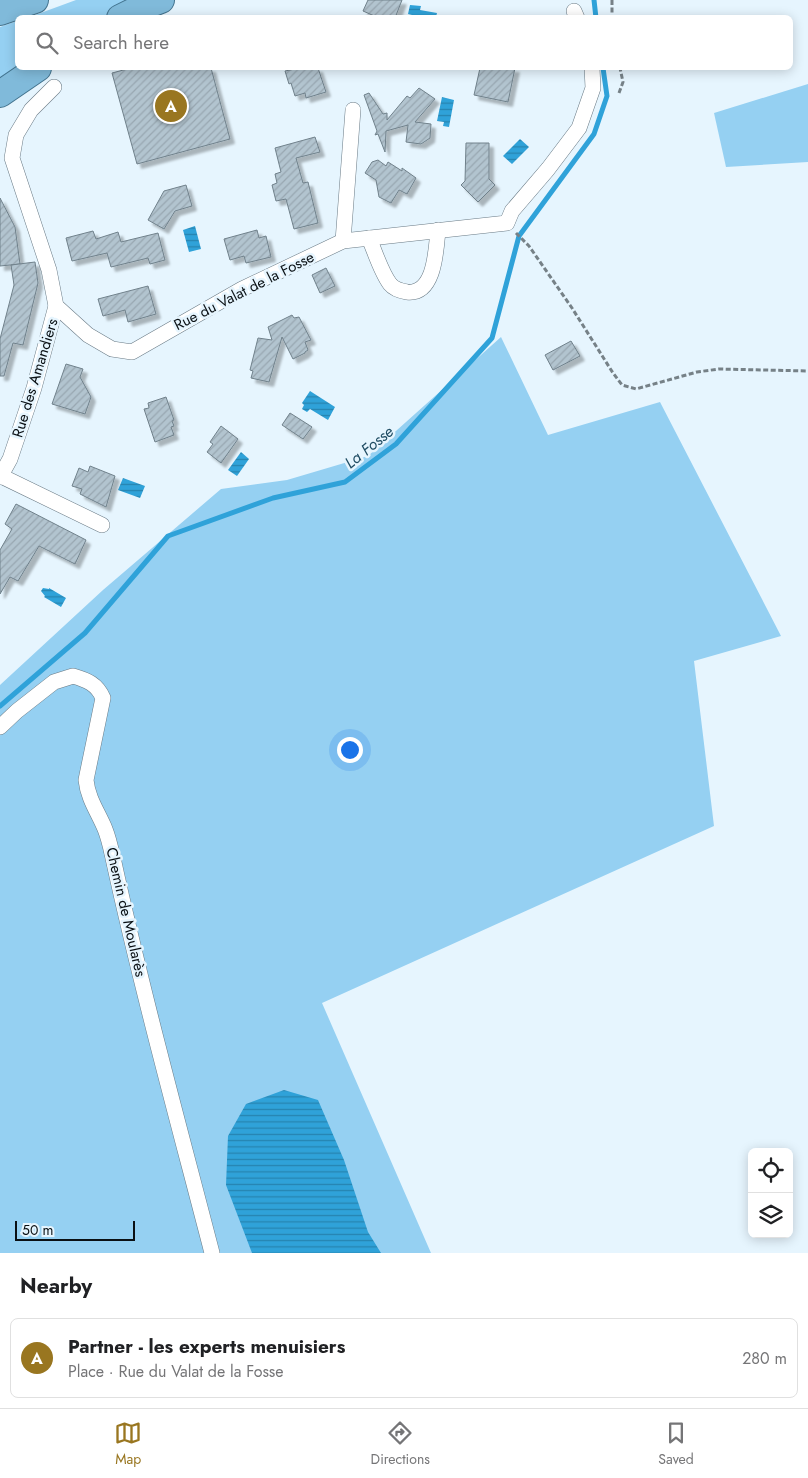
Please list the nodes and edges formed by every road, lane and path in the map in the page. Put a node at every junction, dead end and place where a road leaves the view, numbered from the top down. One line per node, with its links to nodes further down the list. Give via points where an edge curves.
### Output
1 (35, 0): 4 (highway)
2 (161, 0): 5 (highway)
3 (612, 0): 6 (path)
4 (0, 12)
5 (125, 15)
6 (612, 15)
7 (592, 70): 13 (street, via 593,88 579,128 512,210)
8 (620, 70): 10 (path, via 623,82)
9 (46, 77): 11 (highway); 17 (street, via 16,135 12,158 50,270)
10 (619, 93)
11 (0, 94)
12 (353, 110): 16 (street)
13 (507, 223): 14 (street, Rue du Valat de la Fosse); 18 (path, via 529,246 622,385 636,389 719,369)
14 (438, 230): 15 (street, Rue du Valat de la Fosse); 15 (street, via 436,255 429,278 424,287 412,292 390,285)
15 (368, 238): 16 (street, Rue du Valat de la Fosse)
16 (343, 241): 17 (street, Rue du Valat de la Fosse, via 242,289 132,352 112,349 88,335)
17 (56, 306): 19 (street, Rue des Amandiers, via 34,388 10,459)
18 (808, 371)
19 (0, 476): 20 (street)
20 (102, 525)
21 (0, 727): 22 (street, Chemin de Moularès, via 54,682 73,676 99,689 103,698 86,780 87,790 110,846)
22 (212, 1253)

